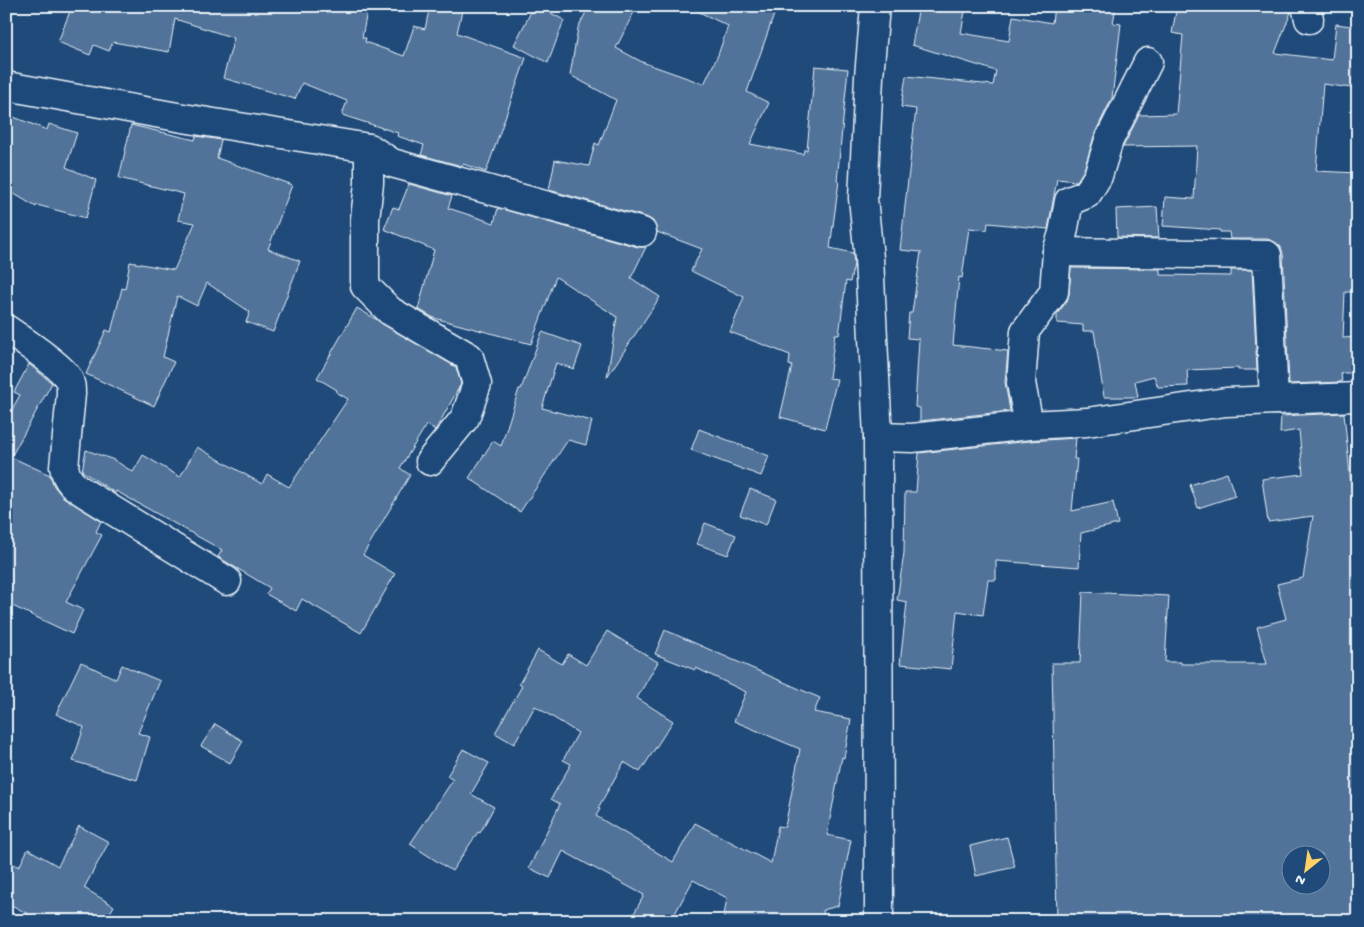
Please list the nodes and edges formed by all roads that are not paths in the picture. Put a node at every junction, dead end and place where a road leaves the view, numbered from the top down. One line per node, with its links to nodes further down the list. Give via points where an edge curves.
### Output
1 (875, 6): 11 (street, via 863,198)
2 (1148, 62): 6 (street, via 1109,140 1098,176 1087,194 1069,201)
3 (6, 86): 4 (street)
4 (369, 148): 5 (street, via 392,164); 12 (street, via 365,286 390,311 468,357 477,384 465,418)
5 (642, 232)
6 (1057, 252): 9 (street, via 1267,255); 10 (street, via 1054,292 1025,330 1021,383)
7 (6, 329): 13 (street, via 68,378 72,394 64,467 66,478 91,497)
8 (1358, 397): 9 (street)
9 (1274, 400): 10 (street, via 1226,402 1087,422)
10 (1028, 425): 11 (street, via 912,438)
11 (878, 437): 14 (street)
12 (430, 461)
13 (227, 581)
14 (879, 921)

